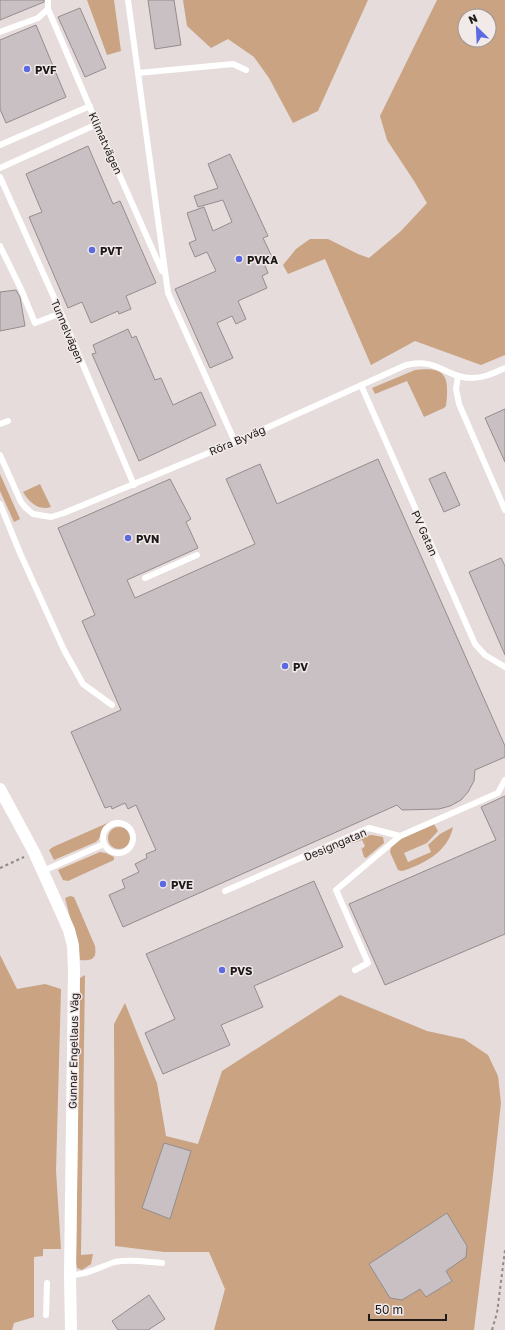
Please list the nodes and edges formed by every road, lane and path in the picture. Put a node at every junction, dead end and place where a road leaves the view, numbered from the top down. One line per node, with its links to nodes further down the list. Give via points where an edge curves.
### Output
1 (48, 0): 3 (lane)
2 (128, 0): 6 (lane, Klimatvägen)
3 (48, 8): 4 (lane, via 38,18); 7 (lane, Klimatvägen)
4 (0, 32)
5 (246, 70): 6 (lane, via 233,64)
6 (138, 73): 14 (lane, Klimatvägen)
7 (90, 106): 8 (lane, Klimatvägen); 9 (lane)
8 (97, 124): 10 (lane); 14 (lane, Klimatvägen)
9 (0, 144)
10 (0, 168)
11 (0, 177): 12 (lane, Tunnelvägen)
12 (3, 193): 15 (lane, Tunnelvägen)
13 (0, 246): 15 (lane, via 35,323)
14 (165, 277): 21 (lane, Klimatvägen, via 168,293)
15 (61, 313): 23 (lane, Tunnelvägen)
16 (505, 368): 17 (lane, Röra Byväg, via 480,377)
17 (458, 376): 18 (lane, Röra Byväg, via 426,363 415,363); 25 (lane, via 456,389 459,404)
18 (361, 386): 21 (lane, Röra Byväg); 28 (lane, PV Gatan, via 475,644 485,655)
19 (8, 421): 20 (lane)
20 (0, 424)
21 (235, 442): 23 (lane, Röra Byväg)
22 (0, 455): 23 (lane, Röra Byväg, via 21,502 33,514 51,517 64,514)
23 (134, 485)
24 (0, 504): 29 (lane, via 64,650 83,684)
25 (505, 510)
26 (197, 555): 27 (lane)
27 (145, 578)
28 (505, 667)
29 (112, 705)
30 (505, 780): 32 (lane, via 498,793)
31 (0, 789): 34 (street, Gunnar Engellaus Väg)
32 (400, 836): 37 (lane, Designgatan, via 369,828); 38 (lane, via 336,890 368,964)
33 (104, 844): 33 (lane, via 110,852 125,852 132,845 133,835 127,826 113,824 103,835); 36 (lane)
34 (34, 852): 35 (path); 36 (street, Gunnar Engellaus Väg)
35 (0, 868)
36 (43, 871): 41 (street, Gunnar Engellaus Väg, via 69,930 73,946)
37 (226, 891)
38 (356, 970)
39 (505, 1250): 45 (path, via 497,1313)
40 (162, 1263): 41 (lane, via 116,1262 81,1275)
41 (70, 1275): 44 (street, Gunnar Engellaus Väg)
42 (47, 1282): 43 (lane)
43 (46, 1315)
44 (71, 1330)
45 (492, 1330)

